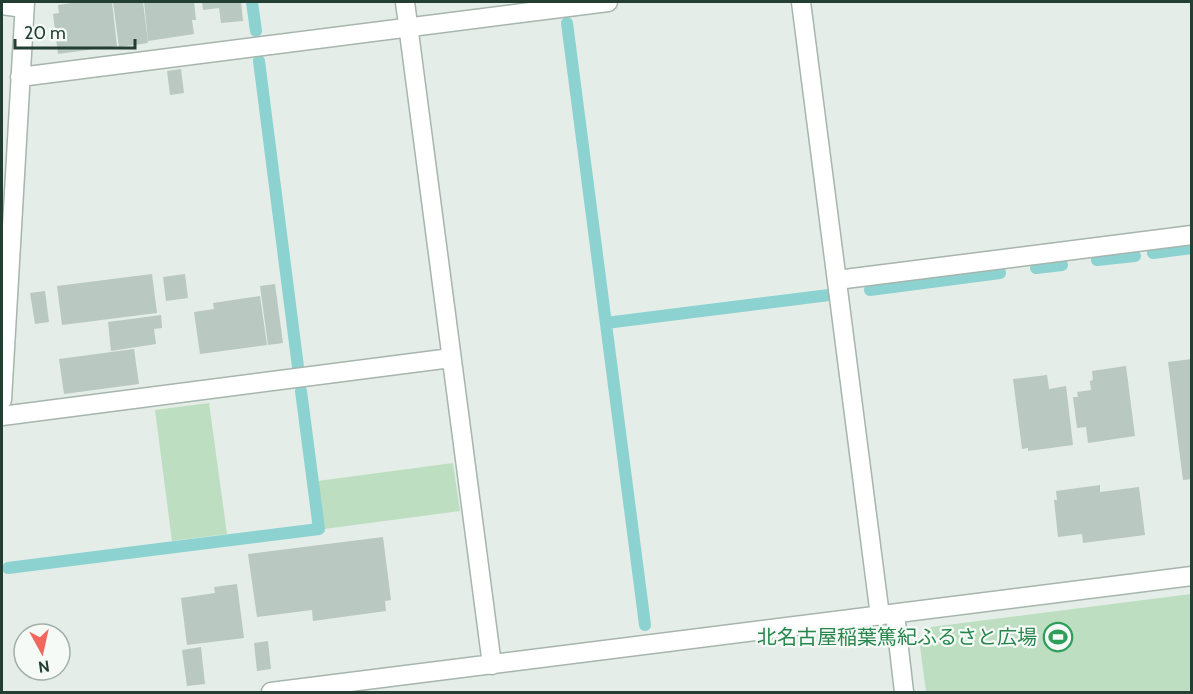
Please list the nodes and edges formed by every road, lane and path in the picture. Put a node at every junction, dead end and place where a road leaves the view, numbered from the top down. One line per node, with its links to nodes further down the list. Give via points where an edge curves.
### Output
1 (405, 2): 6 (street)
2 (608, 2): 6 (street)
3 (801, 2): 9 (street)
4 (2, 5): 5 (street)
5 (25, 5): 7 (street)
6 (408, 27): 7 (street); 11 (street)
7 (20, 77): 10 (street)
8 (1191, 235): 9 (street)
9 (837, 280): 15 (street)
10 (3, 355): 12 (street)
11 (452, 358): 13 (street); 16 (street)
12 (2, 400)
13 (2, 416)
14 (1191, 576): 15 (street)
15 (888, 615): 16 (street); 18 (street)
16 (492, 665): 17 (street)
17 (271, 693)
18 (904, 693)

